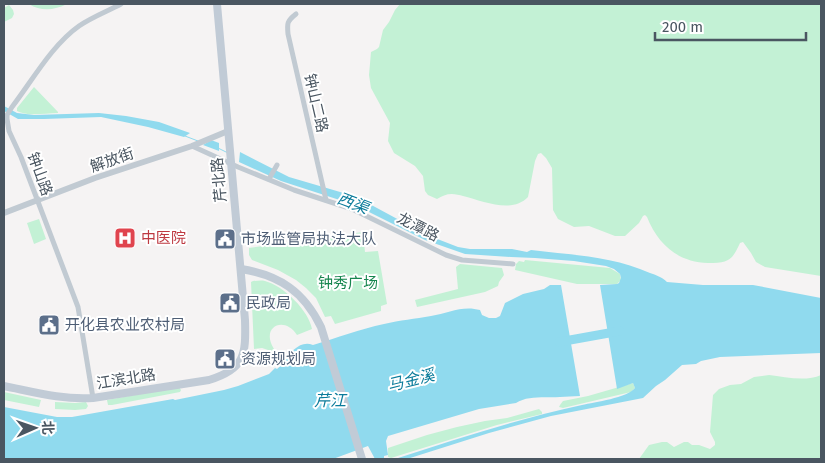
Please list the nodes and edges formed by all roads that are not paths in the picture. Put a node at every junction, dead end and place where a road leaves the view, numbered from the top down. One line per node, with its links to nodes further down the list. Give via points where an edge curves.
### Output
1 (121, 4): 10 (street, 钟山路, via 70,33 56,47 7,115 9,130)
2 (217, 4): 4 (main road, 芹北路)
3 (296, 14): 9 (street, 钟山二路, via 289,20 288,34)
4 (228, 131): 5 (street, 解放街); 6 (main road, 芹北路)
5 (192, 146): 6 (street, 龙潭路); 10 (street, 解放街)
6 (232, 164): 8 (street, 龙潭路); 13 (main road, 芹北路)
7 (277, 165): 8 (street)
8 (269, 179): 9 (street, 龙潭路)
9 (326, 200): 12 (street, 龙潭路, via 352,209 446,255 462,260)
10 (37, 201): 11 (street, 解放街); 16 (street, 钟山路, via 78,307)
11 (4, 213)
12 (513, 264)
13 (241, 269): 14 (main road, 芹北路, via 245,325); 17 (main road, via 274,277 286,284 316,316)
14 (243, 354): 16 (main road, 江滨北路, via 239,363 222,376)
15 (4, 386): 16 (main road, 江滨北路, via 64,398)
16 (93, 398)
17 (362, 459)

